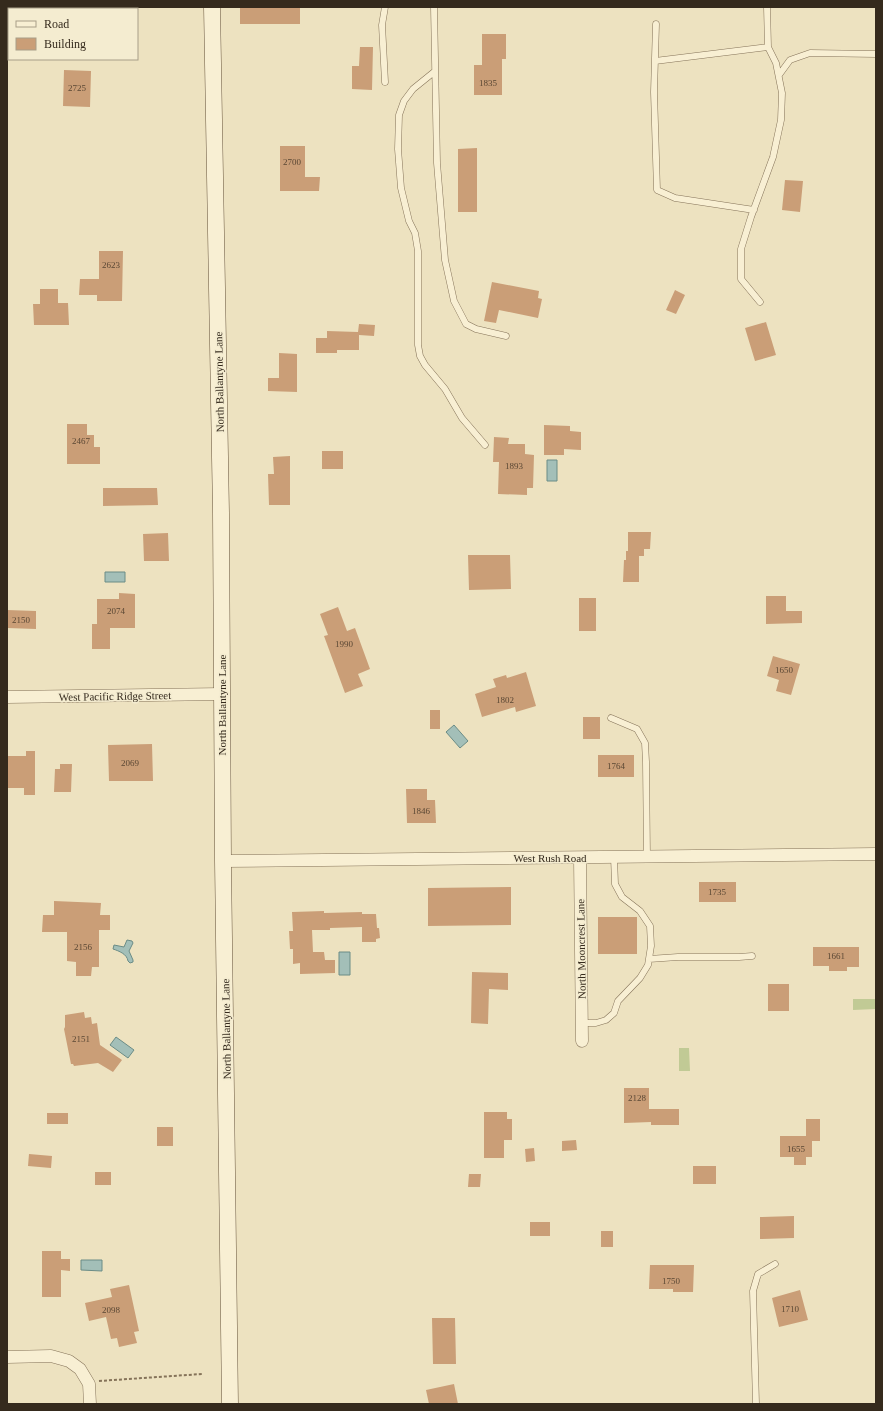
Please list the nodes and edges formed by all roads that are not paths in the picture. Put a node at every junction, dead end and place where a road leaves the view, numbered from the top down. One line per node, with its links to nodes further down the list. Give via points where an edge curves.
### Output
1 (212, 7): 16 (street, North Ballantyne Lane)
2 (385, 7): 11 (lane, via 382,25)
3 (434, 7): 9 (lane)
4 (767, 7): 6 (lane)
5 (656, 24): 8 (lane)
6 (768, 47): 8 (lane); 10 (lane)
7 (876, 54): 10 (lane, via 810,53 790,60)
8 (655, 61): 12 (lane, via 658,190 675,198)
9 (434, 72): 14 (lane, via 445,260 454,301 466,324); 15 (lane, via 413,89 404,101 399,115 401,188 418,251 418,345 425,365 445,389 462,418)
10 (779, 75): 12 (lane, via 782,93 781,120 773,157)
11 (385, 82)
12 (754, 210): 13 (lane, via 741,249 741,279)
13 (760, 302)
14 (506, 336)
15 (485, 445)
16 (222, 694): 17 (street, West Pacific Ridge Street); 23 (street, North Ballantyne Lane)
17 (7, 697)
18 (611, 718): 21 (lane, via 637,729 645,743)
19 (876, 854): 21 (street, West Rush Road)
20 (614, 857): 21 (street, West Rush Road); 22 (street, West Rush Road); 25 (lane, via 616,884 622,897 640,911 650,926)
21 (647, 857)
22 (580, 858): 23 (street, West Rush Road); 26 (street, North Mooncrest Lane)
23 (224, 861): 31 (street, North Ballantyne Lane)
24 (752, 956): 25 (lane)
25 (649, 959): 26 (lane, via 648,966 640,978 618,1001 614,1013 606,1020)
26 (582, 1023): 27 (street, North Mooncrest Lane)
27 (582, 1041)
28 (775, 1264): 32 (lane, via 758,1274 753,1291)
29 (7, 1357): 30 (street, via 51,1356 69,1361 80,1369 89,1384)
30 (90, 1404)
31 (230, 1404)
32 (756, 1404)

